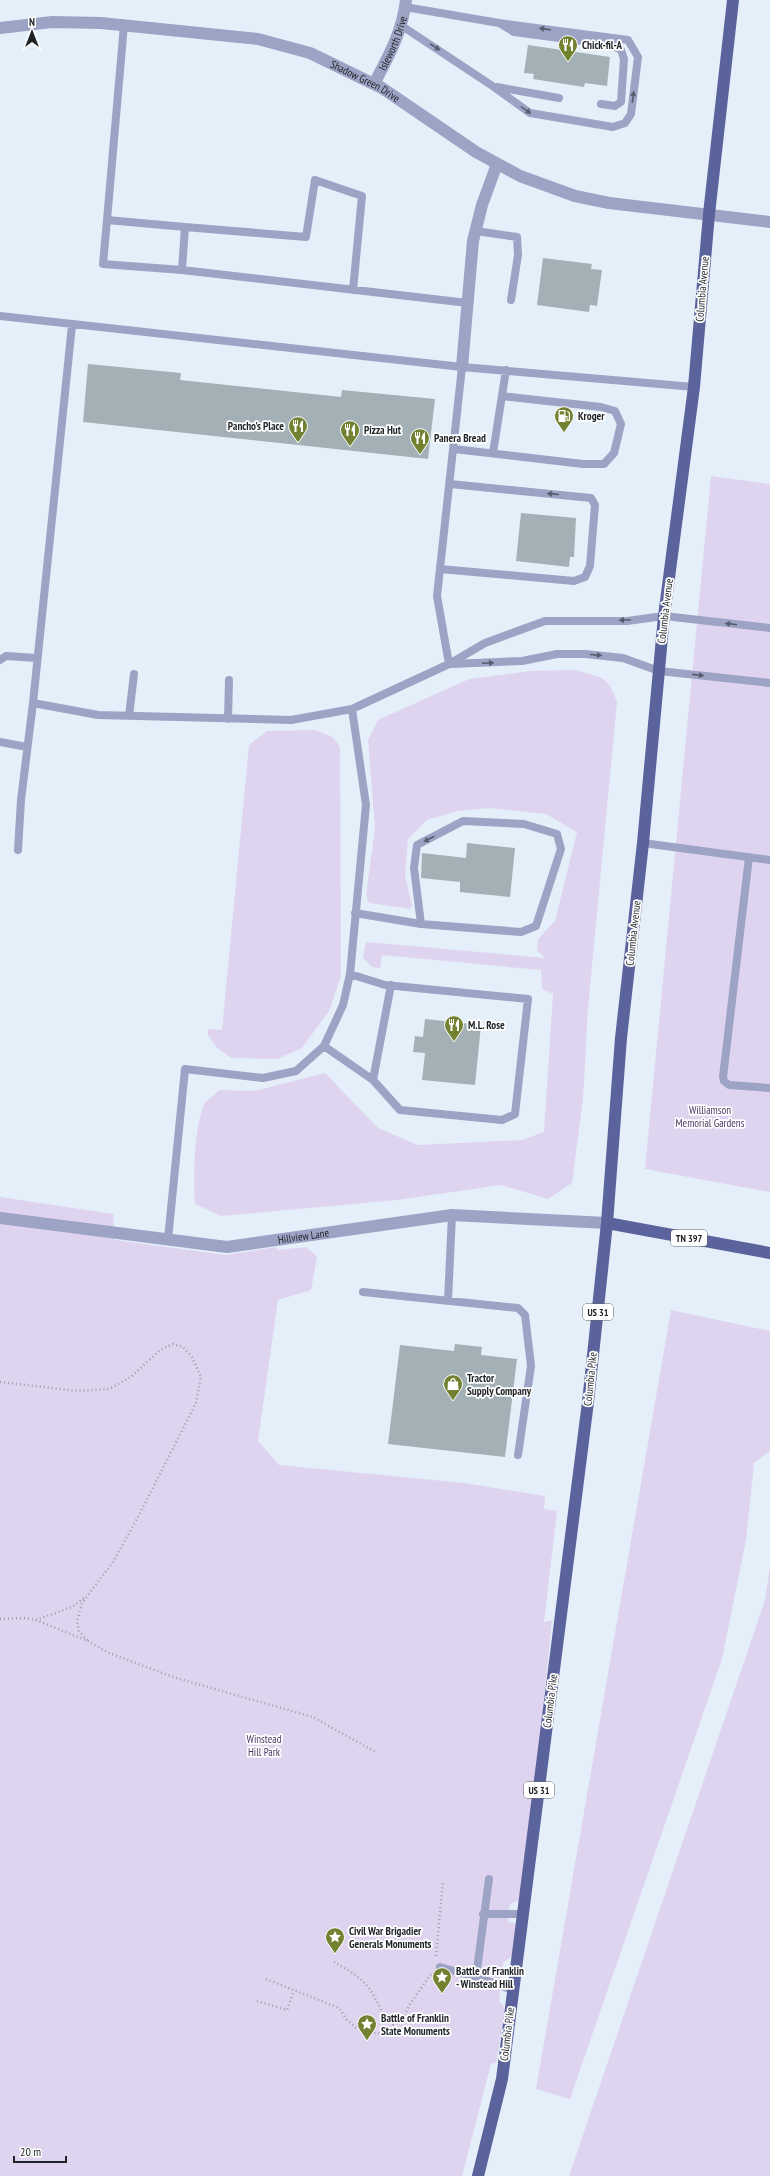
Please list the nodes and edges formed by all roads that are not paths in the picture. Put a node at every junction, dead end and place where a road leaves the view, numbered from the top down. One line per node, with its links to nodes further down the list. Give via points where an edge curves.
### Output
1 (733, 0): 12 (main road, Columbia Avenue)
2 (405, 3): 3 (lane); 5 (street, Isleworth Drive)
3 (499, 23): 8 (lane, one-way to 3, via 530,113 613,127 625,123 631,114 638,57 628,40); 10 (lane, via 514,32 612,45 621,50 624,59 621,102 615,106)
4 (124, 25): 6 (street, Shadow Green Drive, via 52,22); 7 (street, Shadow Green Drive, via 258,39 310,53); 13 (lane)
5 (402, 26): 7 (street, Isleworth Drive); 8 (lane, one-way to 8)
6 (0, 28)
7 (374, 84): 11 (street, Shadow Green Drive)
8 (494, 87): 9 (lane)
9 (559, 98)
10 (601, 104)
11 (497, 164): 12 (street, Shadow Green Drive, via 520,176 575,196 609,203); 16 (street, via 482,205)
12 (709, 214): 14 (street, Shadow Green Drive); 25 (main road, Columbia Avenue)
13 (107, 220): 15 (lane); 17 (lane, via 103,264)
14 (770, 222)
15 (184, 227): 17 (lane); 18 (lane, via 306,237 315,180 362,196)
16 (476, 231): 19 (lane, via 517,237 518,255); 20 (street)
17 (182, 270): 18 (lane)
18 (353, 290): 20 (lane)
19 (511, 300)
20 (468, 303): 23 (street)
21 (0, 316): 22 (lane)
22 (72, 325): 23 (lane); 33 (lane)
23 (462, 367): 24 (lane); 27 (lane)
24 (506, 370): 25 (lane); 26 (lane)
25 (694, 387): 31 (main road, Columbia Avenue)
26 (502, 396): 28 (lane); 28 (lane, via 601,407 615,411 622,424 614,453 604,464 583,464)
27 (454, 449): 28 (lane); 29 (lane)
28 (493, 453)
29 (450, 484): 30 (lane); 30 (lane, one-way to 29, via 574,582 585,578 590,566 595,505 591,498)
30 (440, 569): 35 (lane, via 437,596)
31 (664, 616): 32 (lane, one-way to 31); 35 (lane, one-way to 35, via 627,620 545,621 485,643); 36 (main road, Columbia Avenue)
32 (770, 628)
33 (37, 658): 34 (lane, via 6,656); 40 (lane)
34 (0, 660)
35 (449, 664): 36 (lane, one-way to 36, via 522,661 557,654 585,654 623,658); 41 (lane)
36 (659, 671): 39 (lane, one-way to 39); 46 (main road, Columbia Avenue)
37 (134, 674): 42 (lane)
38 (229, 680): 43 (lane)
39 (770, 683)
40 (33, 703): 42 (lane, via 98,715); 45 (lane)
41 (352, 709): 43 (lane, via 291,720); 50 (lane, via 366,805)
42 (129, 716): 43 (lane)
43 (228, 719)
44 (0, 742): 45 (lane)
45 (27, 747): 47 (lane)
46 (643, 842): 48 (lane); 59 (main road, Columbia Avenue, via 621,1038)
47 (18, 850)
48 (749, 858): 49 (lane); 56 (lane, via 723,1077 729,1086)
49 (770, 860)
50 (355, 913): 51 (lane); 52 (lane)
51 (421, 924): 51 (lane, one-way to 51, via 521,932 536,926 561,849 557,834 524,824 463,821 417,845 414,868)
52 (350, 974): 53 (lane); 54 (lane, via 343,1005)
53 (391, 985): 55 (lane); 55 (lane, via 528,999 515,1114 502,1120 400,1110)
54 (324, 1046): 55 (lane); 60 (lane, via 296,1071 263,1078 185,1068)
55 (373, 1080)
56 (770, 1088)
57 (452, 1215): 59 (street, Hillview Lane); 60 (street, Hillview Lane, via 227,1247); 63 (lane)
58 (0, 1218): 60 (street, Hillview Lane)
59 (608, 1223): 61 (main road, TN 397); 67 (main road, Columbia Pike / US 31, via 588,1402)
60 (168, 1239)
61 (770, 1253)
62 (363, 1292): 63 (lane)
63 (448, 1301): 64 (lane, via 518,1308 525,1315 531,1366)
64 (518, 1455)
65 (489, 1879): 66 (lane)
66 (483, 1914): 67 (lane); 69 (lane)
67 (523, 1914): 70 (main road, Columbia Pike / US 31)
68 (440, 1967): 69 (lane)
69 (476, 1977): 70 (lane)
70 (513, 1990): 71 (main road, Columbia Pike / US 31, via 502,2079)
71 (478, 2176)

